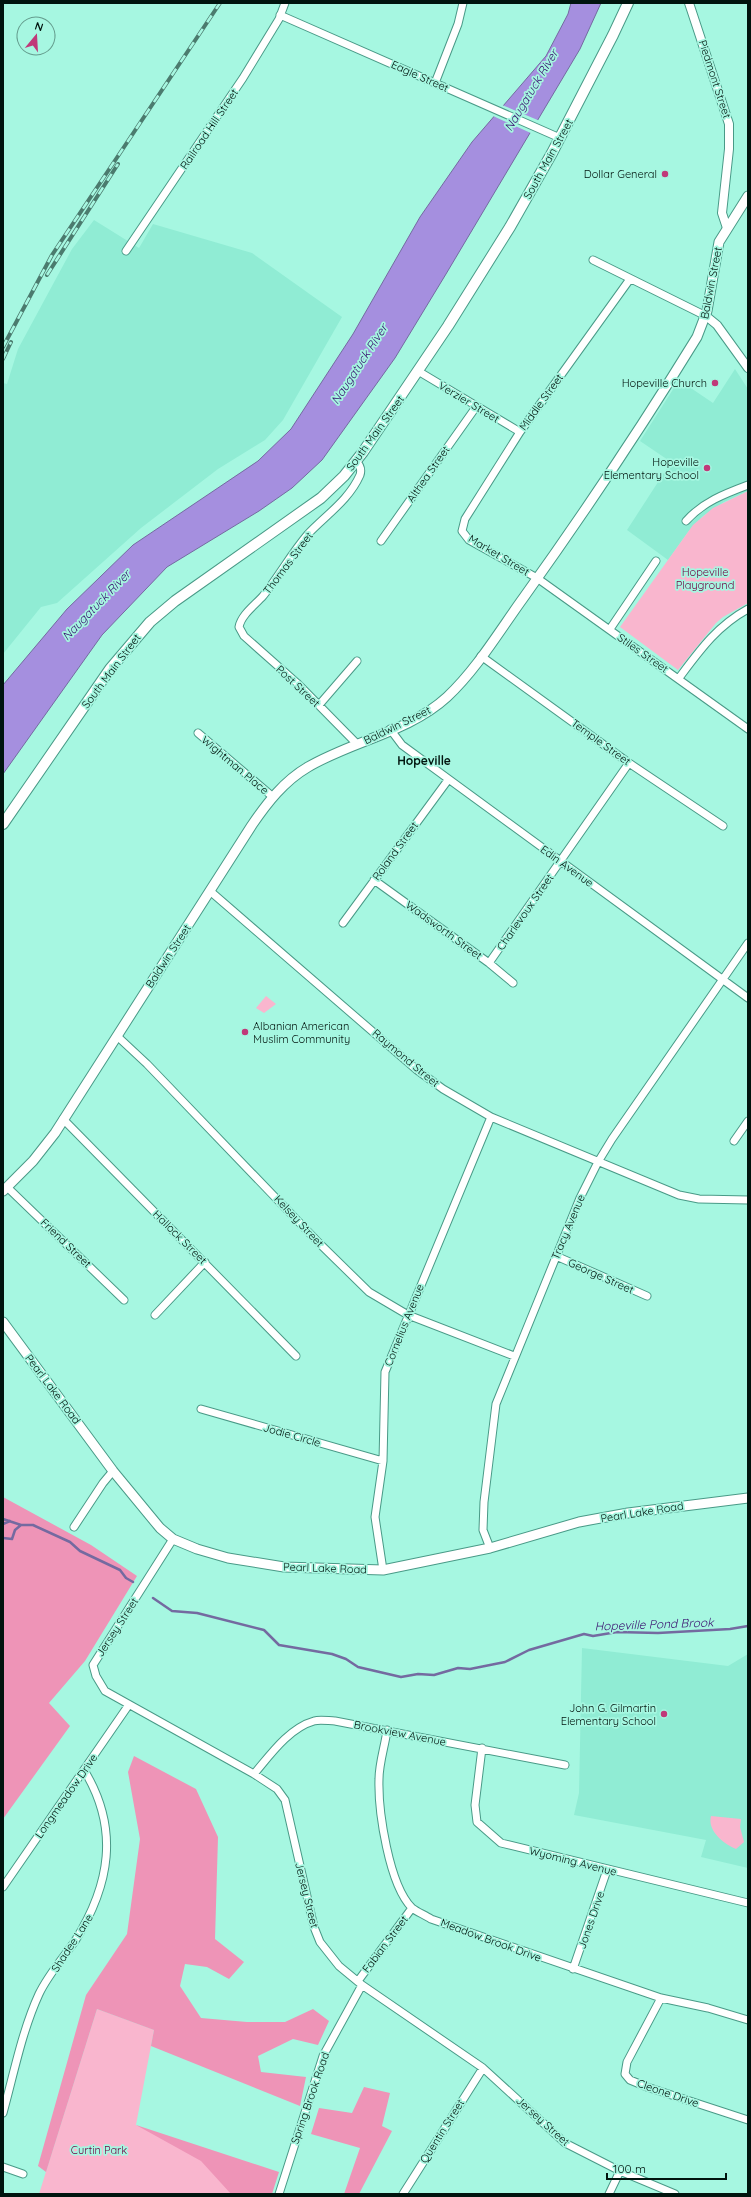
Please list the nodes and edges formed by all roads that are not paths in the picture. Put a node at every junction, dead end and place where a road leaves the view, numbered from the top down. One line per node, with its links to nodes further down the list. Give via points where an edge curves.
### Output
1 (285, 3): 5 (street, Railroad Hill Street)
2 (463, 3): 6 (street, via 458,24)
3 (628, 3): 7 (main road, South Main Street)
4 (689, 3): 9 (street, Piedmont Street, via 729,124 722,213)
5 (280, 15): 6 (street, Eagle Street); 10 (street, Railroad Hill Street, via 243,78)
6 (435, 83): 7 (street, Eagle Street)
7 (560, 138): 15 (main road, South Main Street, via 503,239)
8 (748, 196): 9 (main road, Baldwin Street)
9 (726, 228): 13 (main road, Baldwin Street, via 717,250)
10 (126, 251)
11 (593, 260): 12 (street)
12 (630, 279): 13 (street); 17 (street, Middle Street)
13 (706, 316): 14 (street, via 717,325); 24 (main road, Baldwin Street, via 700,332 679,366)
14 (748, 368)
15 (418, 371): 16 (street, Verzier Street); 18 (main road, South Main Street)
16 (476, 407): 17 (street, Verzier Street); 22 (street, Althea Street)
17 (520, 432): 21 (street, Middle Street, via 465,519)
18 (356, 461): 26 (street, Thomas Street, via 361,472 349,492 300,544); 39 (main road, South Main Street, via 317,501 175,601 150,622 110,669)
19 (748, 485): 20 (street, via 706,503 694,511)
20 (686, 521)
21 (462, 531): 24 (street, Market Street, via 469,540)
22 (381, 541)
23 (656, 562): 27 (street)
24 (537, 578): 27 (street, Stiles Street); 28 (main road, Baldwin Street)
25 (748, 608): 30 (street, via 714,632)
26 (239, 627): 31 (street, Post Street, via 244,636)
27 (610, 630): 30 (street, Stiles Street)
28 (481, 656): 32 (main road, Baldwin Street, via 446,698 429,711); 36 (street, Temple Street)
29 (357, 661): 31 (street)
30 (679, 678): 33 (street, Stiles Street)
31 (319, 705): 35 (street, Post Street)
32 (390, 729): 35 (main road, Baldwin Street); 37 (street, Edin Avenue, via 402,746)
33 (748, 729)
34 (198, 733): 38 (street, Wightman Place)
35 (358, 744): 38 (main road, Baldwin Street, via 308,767 287,782)
36 (629, 763): 40 (street, Temple Street); 41 (street, Charlevoux Street)
37 (448, 780): 41 (street, Edin Avenue); 42 (street, Roland Street)
38 (273, 797): 43 (main road, Baldwin Street)
39 (3, 824)
40 (723, 826)
41 (561, 861): 46 (street, Charlevoux Street); 47 (street, Edin Avenue)
42 (374, 880): 44 (street, Roland Street); 46 (street, Wadsworth Street)
43 (210, 891): 50 (main road, Baldwin Street); 51 (street, Raymond Street, via 417,1070)
44 (343, 924)
45 (748, 944): 47 (street, Tracy Avenue)
46 (489, 963): 48 (street, Wadsworth Street)
47 (724, 979): 49 (street, Edin Avenue); 55 (street, Tracy Avenue)
48 (513, 983)
49 (748, 998)
50 (117, 1036): 52 (main road, Baldwin Street); 63 (street, Kelsey Street, via 353,1277 369,1292)
51 (491, 1117): 55 (street, Raymond Street, via 542,1136); 63 (street, Cornelius Avenue)
52 (63, 1120): 56 (main road, Baldwin Street, via 38,1155); 59 (street, Hallock Street)
53 (748, 1121): 54 (street)
54 (734, 1141)
55 (598, 1162): 57 (street, Raymond Street, via 679,1195 699,1199); 58 (street, Tracy Avenue)
56 (5, 1189): 61 (street, Friend Street)
57 (748, 1200)
58 (556, 1256): 60 (street, George Street); 66 (street, Tracy Avenue)
59 (205, 1262): 62 (street); 65 (street, Hallock Street)
60 (647, 1296)
61 (124, 1300)
62 (155, 1315)
63 (408, 1315): 66 (street, Kelsey Street); 68 (street, Cornelius Avenue, via 385,1372)
64 (3, 1322): 69 (main road, Pearl Lake Road)
65 (296, 1356)
66 (514, 1356): 73 (street, Tracy Avenue, via 496,1404 492,1429 483,1530)
67 (201, 1409): 68 (street, Jodie Circle)
68 (383, 1461): 74 (street, Cornelius Avenue, via 375,1517)
69 (113, 1471): 71 (street); 72 (main road, Pearl Lake Road, via 160,1528)
70 (748, 1498): 73 (main road, Pearl Lake Road, via 628,1513 580,1522)
71 (74, 1527)
72 (173, 1539): 74 (main road, Pearl Lake Road, via 228,1558 284,1567); 75 (street, Jersey Street, via 93,1665 104,1691)
73 (490, 1548): 74 (main road, Pearl Lake Road)
74 (383, 1570)
75 (128, 1706): 79 (street, Longmeadow Drive); 80 (street, Jersey Street)
76 (387, 1730): 77 (street, Brookview Avenue); 80 (street, Brookview Avenue, via 314,1720 278,1746); 84 (street, Meadow Brook Drive, via 379,1778 380,1800 392,1870 398,1887)
77 (482, 1748): 78 (street, Brookview Avenue); 81 (street, Wyoming Avenue, via 475,1805 478,1822 490,1834 501,1843)
78 (565, 1765)
79 (84, 1770): 82 (street, Longmeadow Drive); 90 (street, Shadee Lane, via 95,1788 102,1811 106,1837 106,1866 92,1913 39,1992 30,2015)
80 (254, 1774): 86 (street, Jersey Street, via 277,1789 285,1800 309,1911 320,1942 339,1966)
81 (607, 1870): 83 (street, Wyoming Avenue); 85 (street, Jones Drive)
82 (3, 1887)
83 (748, 1903)
84 (412, 1908): 85 (street, Meadow Brook Drive, via 431,1919); 86 (street, Fabian Street)
85 (573, 1969): 87 (street, Meadow Brook Drive)
86 (360, 1983): 89 (street, Jersey Street); 95 (street, Spring Brook Road, via 323,2056)
87 (661, 1998): 88 (street, Meadow Brook Drive); 91 (street, Cleone Drive, via 627,2062 625,2074 630,2080 647,2087)
88 (748, 2020)
89 (483, 2068): 93 (street, Jersey Street, via 565,2143); 96 (street, Quentin Street)
90 (3, 2113)
91 (748, 2120)
92 (3, 2167): 94 (street)
93 (620, 2171): 97 (street); 98 (street, Jersey Street)
94 (22, 2174)
95 (279, 2194)
96 (403, 2194)
97 (610, 2194)
98 (675, 2194)

